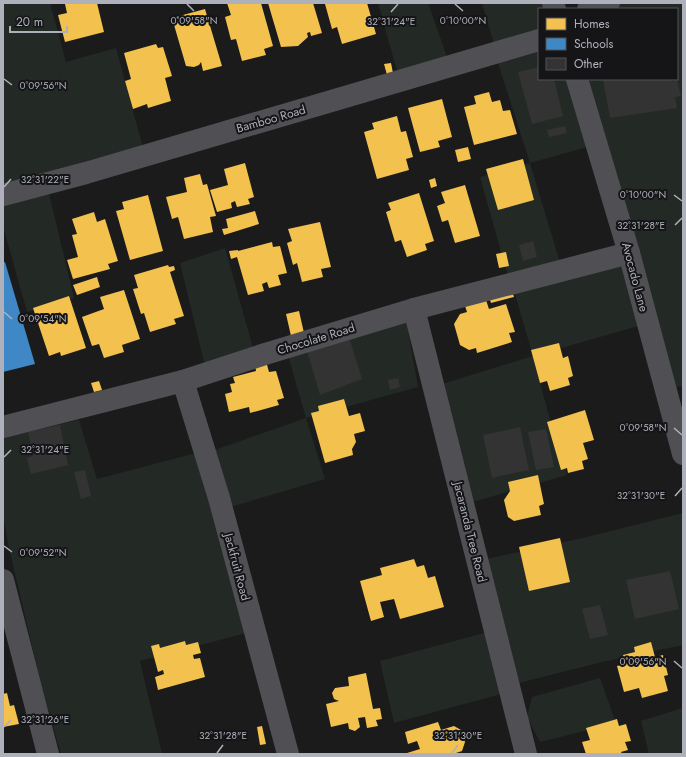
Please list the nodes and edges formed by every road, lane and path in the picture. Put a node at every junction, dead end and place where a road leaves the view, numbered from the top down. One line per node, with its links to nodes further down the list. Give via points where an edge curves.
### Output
1 (609, 3): 2 (street)
2 (592, 8)
3 (538, 40): 5 (street, Bamboo Road)
4 (577, 80): 6 (street, Avocado Lane)
5 (3, 195)
6 (629, 254): 7 (street, Chocolate Road); 10 (street, Avocado Lane)
7 (414, 309): 8 (street, Chocolate Road); 14 (street, Jacaranda Tree Road)
8 (183, 382): 9 (street, Chocolate Road); 13 (street, Jackfruit Road, via 219,498)
9 (3, 428)
10 (683, 454)
11 (3, 580): 12 (street)
12 (48, 754)
13 (288, 754)
14 (526, 754)

